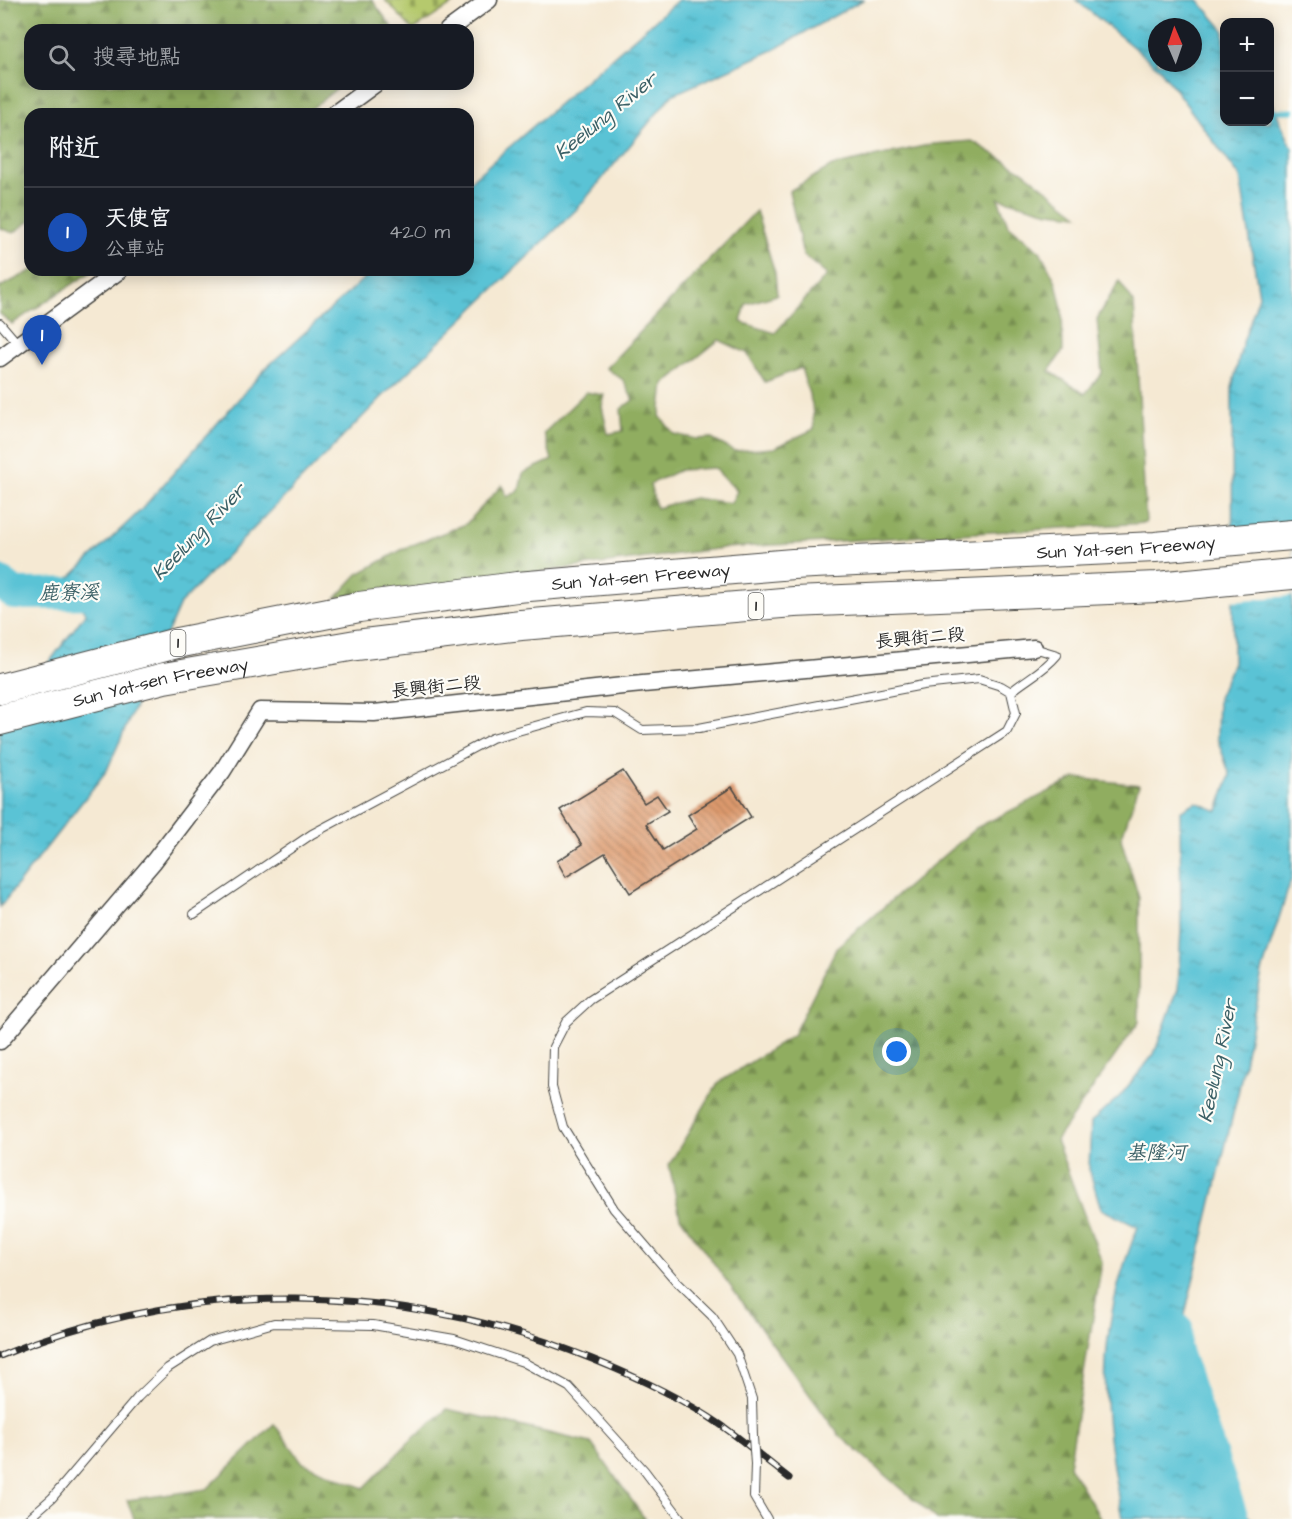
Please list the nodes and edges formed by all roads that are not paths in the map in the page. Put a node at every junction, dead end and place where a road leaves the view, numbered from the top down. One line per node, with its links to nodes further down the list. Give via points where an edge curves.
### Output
1 (489, 0): 2 (street)
2 (456, 24)
3 (367, 90): 4 (street)
4 (342, 108)
5 (112, 276): 7 (street)
6 (0, 323): 7 (lane)
7 (6, 352)
8 (1292, 535): 11 (highway, Sun Yat-sen Freeway / 1, via 1155,548 794,564 517,587 359,607 177,643)
9 (1292, 574): 13 (highway, Sun Yat-sen Freeway / 1, via 1157,587 794,603 521,625 356,645 164,678)
10 (1034, 648): 12 (lane, via 1057,655 1046,668 1029,676); 15 (street, 長興街二段, via 632,685 374,714 260,711 222,772 154,861)
11 (0, 689)
12 (1011, 692): 14 (lane, via 979,679 699,728 668,730 642,730 615,713 603,711 556,718 492,738 312,834); 18 (lane, bridge, via 1016,713 1007,731 590,1000 566,1022 553,1047 552,1087 563,1127 614,1209 712,1316 738,1354 752,1399 754,1497)
13 (0, 720)
14 (194, 914)
15 (0, 1041)
16 (28, 1519): 17 (lane, via 168,1368 210,1341 274,1323 373,1325 454,1339 523,1362 569,1387 644,1470)
17 (681, 1519)
18 (767, 1519)

